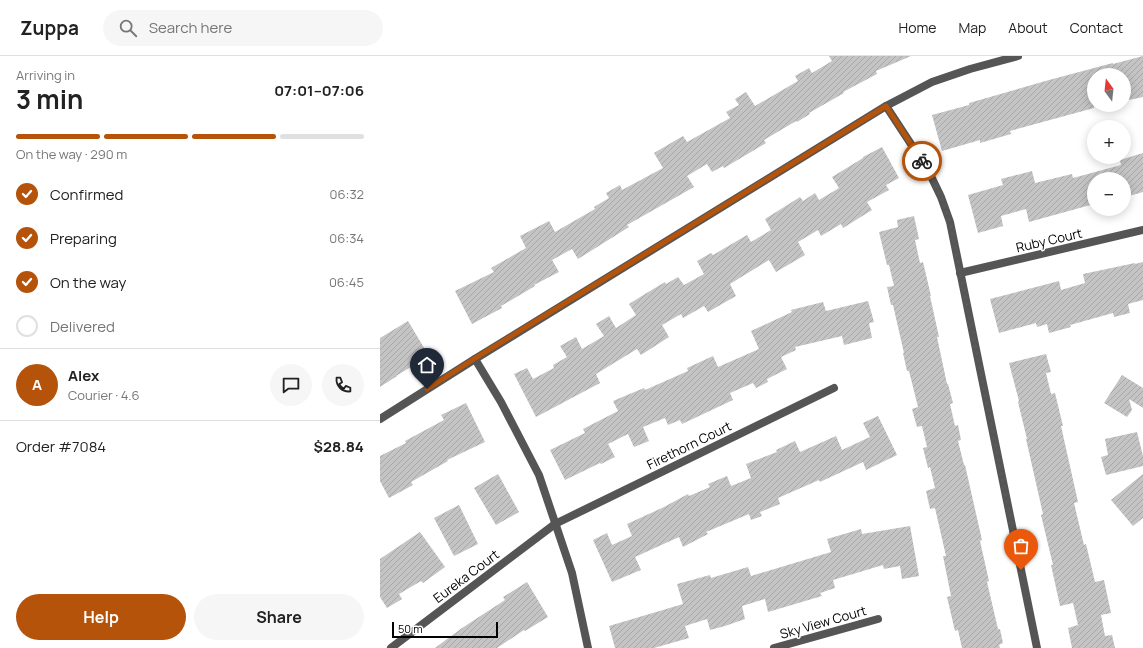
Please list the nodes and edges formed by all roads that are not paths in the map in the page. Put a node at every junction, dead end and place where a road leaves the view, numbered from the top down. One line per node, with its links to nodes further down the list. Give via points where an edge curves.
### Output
1 (1018, 56): 2 (street, via 932,82)
2 (886, 106): 4 (street, via 928,170 941,197 950,222); 5 (street)
3 (1143, 230): 4 (street, Ruby Court)
4 (960, 273): 13 (street)
5 (474, 359): 7 (street); 8 (street, via 501,402 539,475)
6 (834, 388): 8 (street, Firethorn Court)
7 (380, 419)
8 (555, 524): 10 (street, Eureka Court); 11 (street, via 572,574)
9 (878, 619): 12 (street, Sky View Court)
10 (391, 648)
11 (588, 648)
12 (774, 648)
13 (1037, 648)

